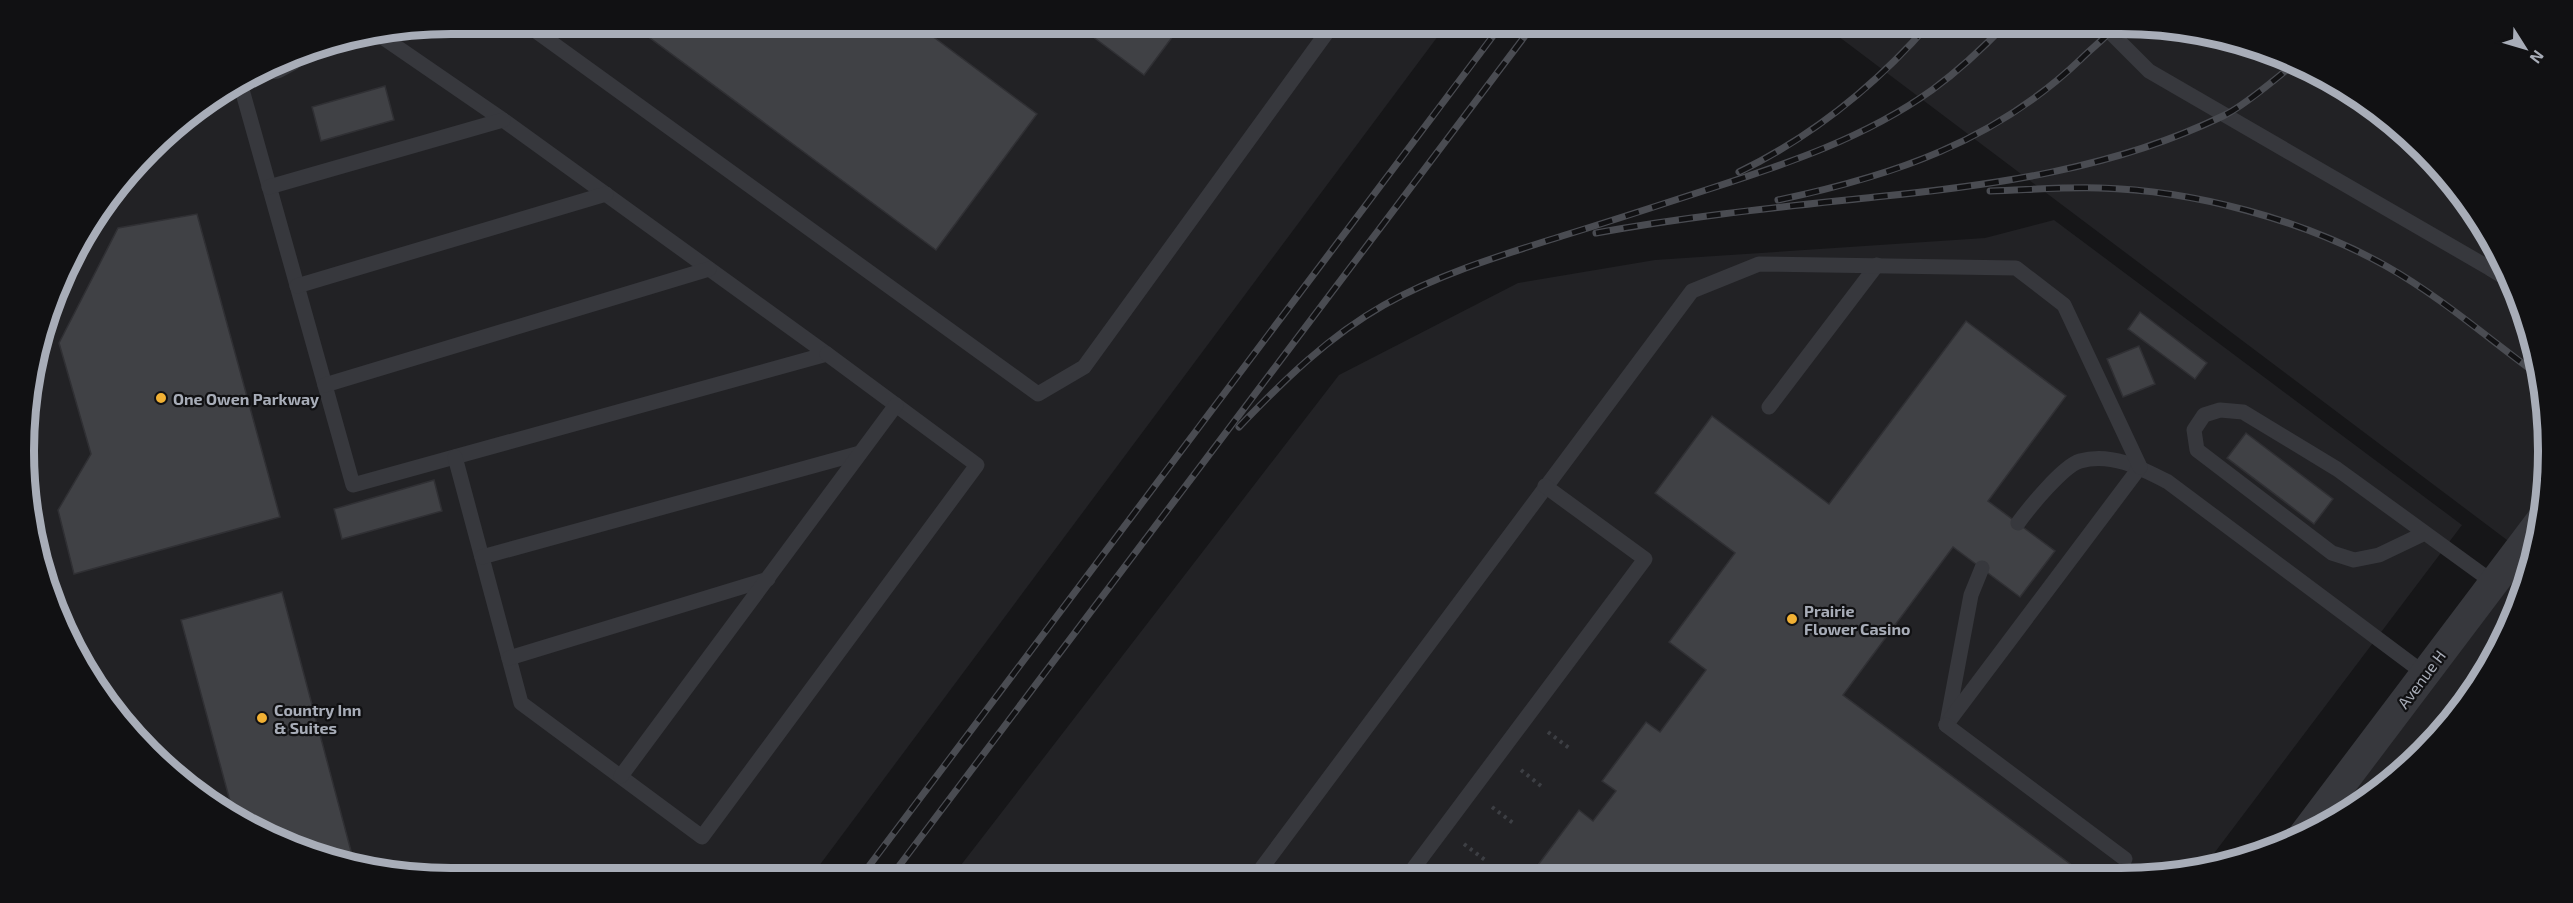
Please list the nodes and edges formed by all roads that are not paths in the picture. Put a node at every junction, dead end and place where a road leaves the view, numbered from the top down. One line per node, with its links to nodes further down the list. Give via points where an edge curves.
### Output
1 (540, 34): 2 (lane, via 1038,394 1084,367)
2 (1326, 34)
3 (2112, 34): 9 (lane, via 2149,71)
4 (387, 40): 6 (lane)
5 (242, 90): 7 (lane)
6 (503, 120): 7 (lane); 8 (lane)
7 (269, 186): 12 (lane)
8 (606, 194): 11 (lane); 12 (lane)
9 (2492, 261)
10 (1878, 265): 16 (lane); 19 (lane, via 2016,268 2064,305); 20 (lane, via 1760,264 1692,291)
11 (709, 269): 13 (lane); 14 (lane)
12 (297, 286): 14 (lane)
13 (827, 354): 15 (lane); 18 (lane)
14 (325, 384): 18 (lane, via 353,485)
15 (896, 405): 17 (lane); 31 (lane, via 977,465 752,770 702,837)
16 (1769, 407)
17 (860, 453): 24 (lane); 27 (lane)
18 (454, 457): 24 (lane)
19 (2140, 467): 21 (lane, via 2104,458 2077,462 2039,496); 29 (lane, via 2168,482); 30 (lane)
20 (1545, 486): 34 (lane); 35 (lane, via 1645,559)
21 (2018, 523)
22 (2426, 532): 22 (lane, via 2337,469 2243,412 2220,410 2204,415 2194,430 2198,450 2332,553 2354,560 2379,555); 26 (lane)
23 (2527, 545): 26 (street, Avenue H)
24 (482, 557): 28 (lane)
25 (1982, 568): 30 (lane, via 1971,595)
26 (2511, 574): 29 (street, Avenue H)
27 (768, 579): 28 (lane); 31 (lane)
28 (509, 658): 31 (lane, via 521,703)
29 (2425, 674): 32 (street, Avenue H)
30 (1946, 726): 33 (lane)
31 (621, 776)
32 (2314, 821)
33 (2125, 859)
34 (1262, 868)
35 (1414, 868)

